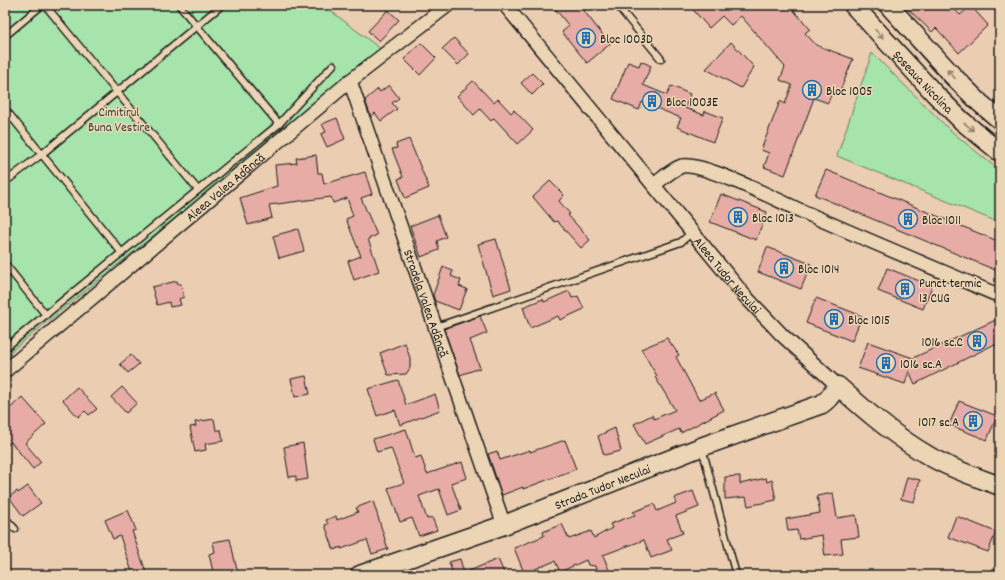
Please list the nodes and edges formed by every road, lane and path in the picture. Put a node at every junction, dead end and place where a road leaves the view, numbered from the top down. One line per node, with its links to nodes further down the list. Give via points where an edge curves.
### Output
1 (43, 5): 10 (lane); 14 (lane)
2 (179, 5): 9 (lane)
3 (222, 5): 9 (lane)
4 (448, 5): 13 (street, Aleea Valea Adâncă)
5 (506, 5): 21 (street, Aleea Tudor Neculai)
6 (617, 5): 11 (lane)
7 (853, 5): 18 (street, Șoseaua Nicolina, one-way to 18, via 951,110)
8 (888, 5): 16 (street, Șoseaua Nicolina, one-way to 8, via 980,104)
9 (196, 26): 14 (lane); 17 (lane)
10 (5, 36)
11 (661, 59)
12 (333, 65): 17 (lane)
13 (350, 81): 28 (street, Stradela Valea Adâncă); 30 (street, Aleea Valea Adâncă)
14 (117, 92): 19 (lane); 22 (lane)
15 (5, 109): 19 (lane)
16 (1000, 120)
17 (279, 124): 22 (lane)
18 (1000, 152)
19 (42, 154): 20 (lane); 24 (lane)
20 (5, 182)
21 (654, 185): 23 (street, Aleea Tudor Neculai); 26 (street, via 681,166 696,167 739,182)
22 (198, 190): 24 (lane)
23 (693, 232): 28 (lane, via 681,242); 31 (street, Aleea Tudor Neculai, via 744,295 782,335)
24 (122, 252): 27 (lane)
25 (5, 264): 27 (lane)
26 (1000, 296)
27 (46, 315): 29 (lane)
28 (436, 327): 35 (street, Stradela Valea Adâncă)
29 (5, 348)
30 (5, 371)
31 (838, 386): 32 (street, Strada Tudor Neculai, via 822,404); 33 (street, Aleea Tudor Neculai, via 893,433 929,456)
32 (701, 447): 35 (street, Strada Tudor Neculai); 38 (lane)
33 (1000, 486)
34 (5, 518): 36 (lane)
35 (504, 525): 37 (street, Strada Tudor Neculai)
36 (15, 529)
37 (360, 575)
38 (736, 575)

